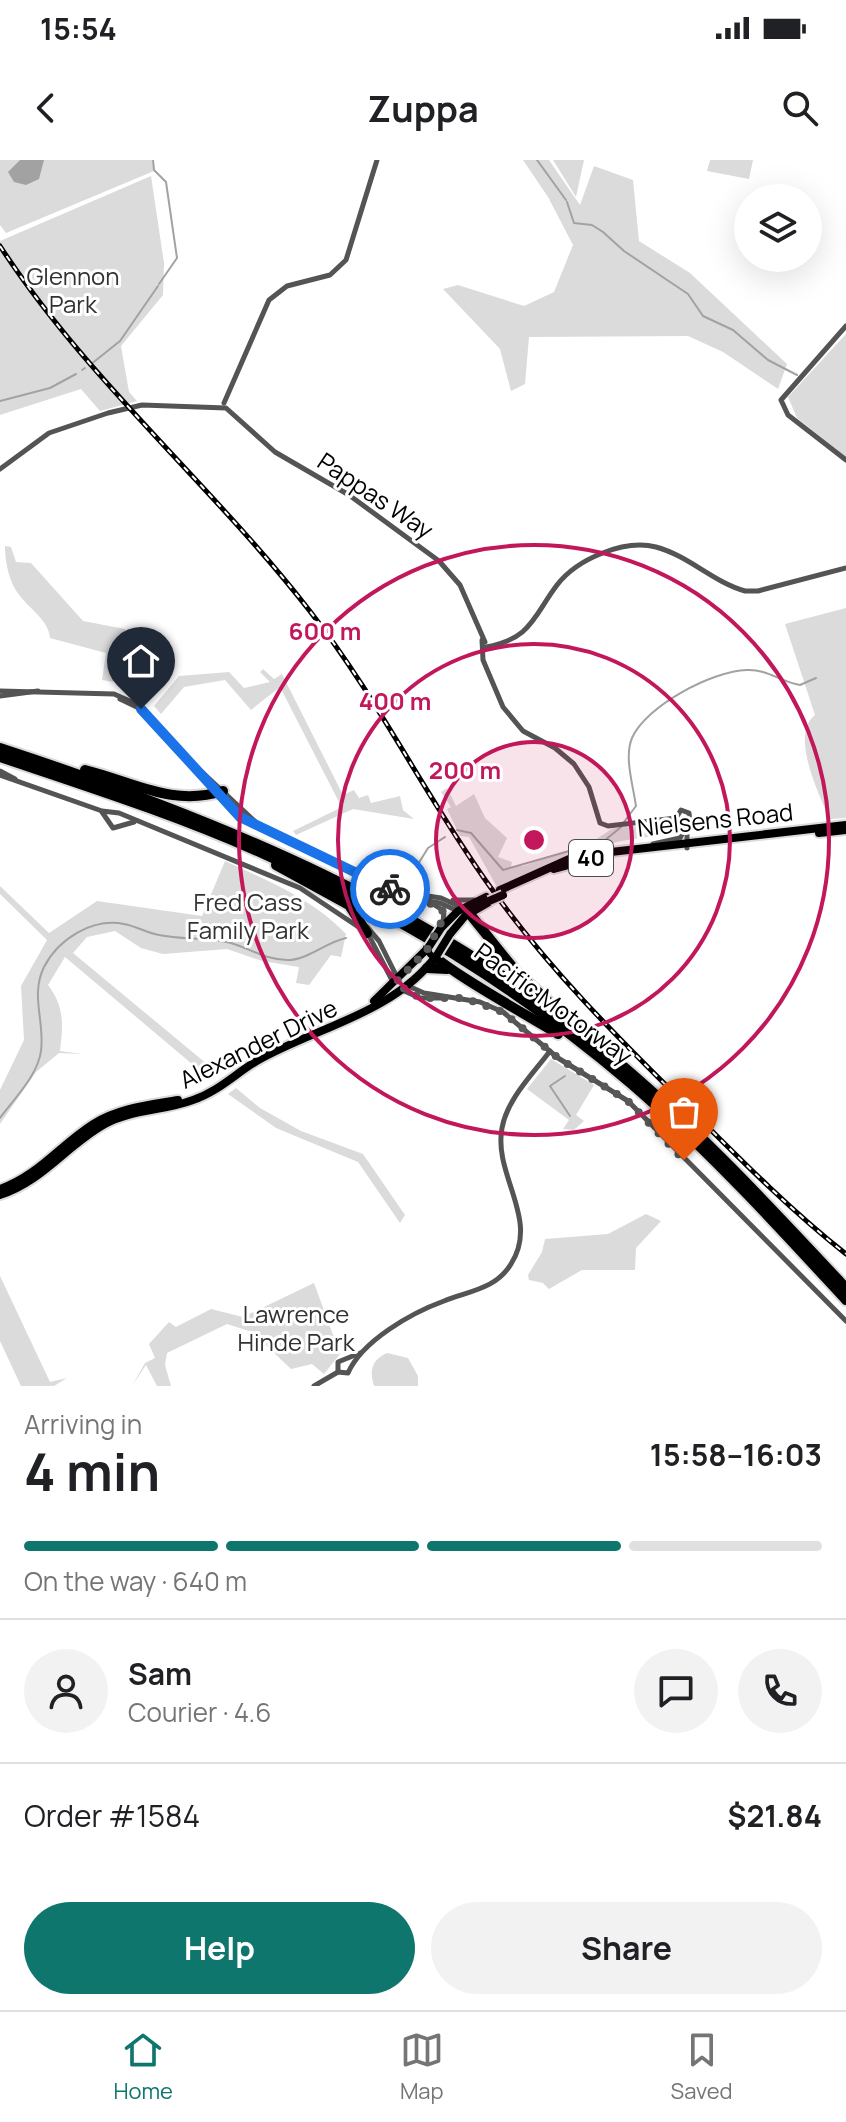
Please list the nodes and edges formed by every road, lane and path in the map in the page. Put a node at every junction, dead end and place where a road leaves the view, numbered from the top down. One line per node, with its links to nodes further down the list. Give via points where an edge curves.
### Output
1 (377, 160): 3 (street, via 346,260 330,275 287,286 269,300)
2 (846, 326): 4 (street, via 782,396 783,409)
3 (223, 406): 5 (street, via 142,405 108,413 49,433); 7 (street, Pappas Way, via 275,452 349,495 439,561 460,585)
4 (846, 460)
5 (0, 469)
6 (846, 568): 7 (street, via 745,591 669,552 626,546 570,573 528,629 508,641)
7 (484, 645): 18 (street, Pappas Way, via 487,667 511,718 574,764 589,787 601,824)
8 (0, 693): 11 (street, via 123,698 141,709)
9 (0, 748): 13 (highway, Pacific Motorway)
10 (0, 757): 27 (highway, Pacific Motorway)
11 (200, 770): 14 (street); 14 (street)
12 (0, 773): 15 (street)
13 (76, 773): 14 (highway, via 82,769 177,798); 46 (highway, Pacific Motorway, via 207,820 352,887 477,960)
14 (217, 790): 28 (street, via 240,817 265,832)
15 (102, 811): 16 (street); 19 (street)
16 (113, 813): 17 (street); 19 (street)
17 (124, 817): 20 (street); 21 (street)
18 (676, 818): 22 (street); 22 (street, via 679,811 687,811 691,817)
19 (108, 820): 21 (street, via 113,828)
20 (135, 821): 21 (street); 33 (street, via 228,855 300,888)
21 (123, 825)
22 (685, 827): 24 (street); 25 (street); 26 (street, via 680,838)
23 (846, 828): 24 (main road, Nielsens Road / 40); 25 (main road, Nielsens Road / 40)
24 (704, 841): 25 (main road, Nielsens Road / 40)
25 (686, 844): 26 (main road, Nielsens Road / 40); 29 (main road, Nielsens Road / 40, via 573,863)
26 (644, 847): 29 (main road, Nielsens Road / 40, via 576,856)
27 (267, 855): 35 (highway, via 273,864 350,906); 44 (highway, Pacific Motorway, via 429,939)
28 (392, 890): 31 (street); 32 (street)
29 (502, 892): 30 (main road, 40, bridge)
30 (487, 898): 31 (street); 34 (highway); 34 (main road, 40)
31 (444, 899): 34 (street)
32 (420, 901): 34 (street); 36 (street, via 443,909)
33 (330, 909): 35 (street); 37 (street)
34 (466, 913): 36 (main road, 40); 38 (main road, 40, bridge); 46 (highway, via 519,975)
35 (357, 920): 37 (highway); 41 (street, via 375,935)
36 (441, 928): 38 (main road, 40, bridge)
37 (367, 933): 41 (street)
38 (433, 954): 39 (main road, 40); 40 (highway); 41 (main road, 40)
39 (425, 969): 40 (highway); 41 (main road, 40); 42 (street)
40 (453, 970): 44 (highway, via 564,1038)
41 (399, 981): 42 (street); 43 (street, via 423,998); 47 (main road, Alexander Drive / 40, via 369,1004 257,1057 206,1090 103,1119); 47 (main road, Alexander Drive / 40, via 354,1018 256,1061 208,1094 105,1124 37,1178)
42 (415, 990): 43 (street)
43 (451, 997): 45 (street, via 503,1012)
44 (571, 1036): 49 (highway, Pacific Motorway, via 708,1154)
45 (550, 1051): 50 (street, via 636,1109); 51 (street, via 512,1101 502,1125 502,1155 521,1221 513,1261 494,1282 427,1308)
46 (621, 1064): 48 (highway, Pacific Motorway, via 720,1155)
47 (0, 1192)
48 (846, 1288)
49 (846, 1300)
50 (846, 1321)
51 (364, 1351): 52 (street); 53 (street)
52 (345, 1360): 53 (street); 54 (street, via 336,1365)
53 (350, 1366): 54 (street, via 345,1374)
54 (338, 1372): 55 (street)
55 (314, 1386)

